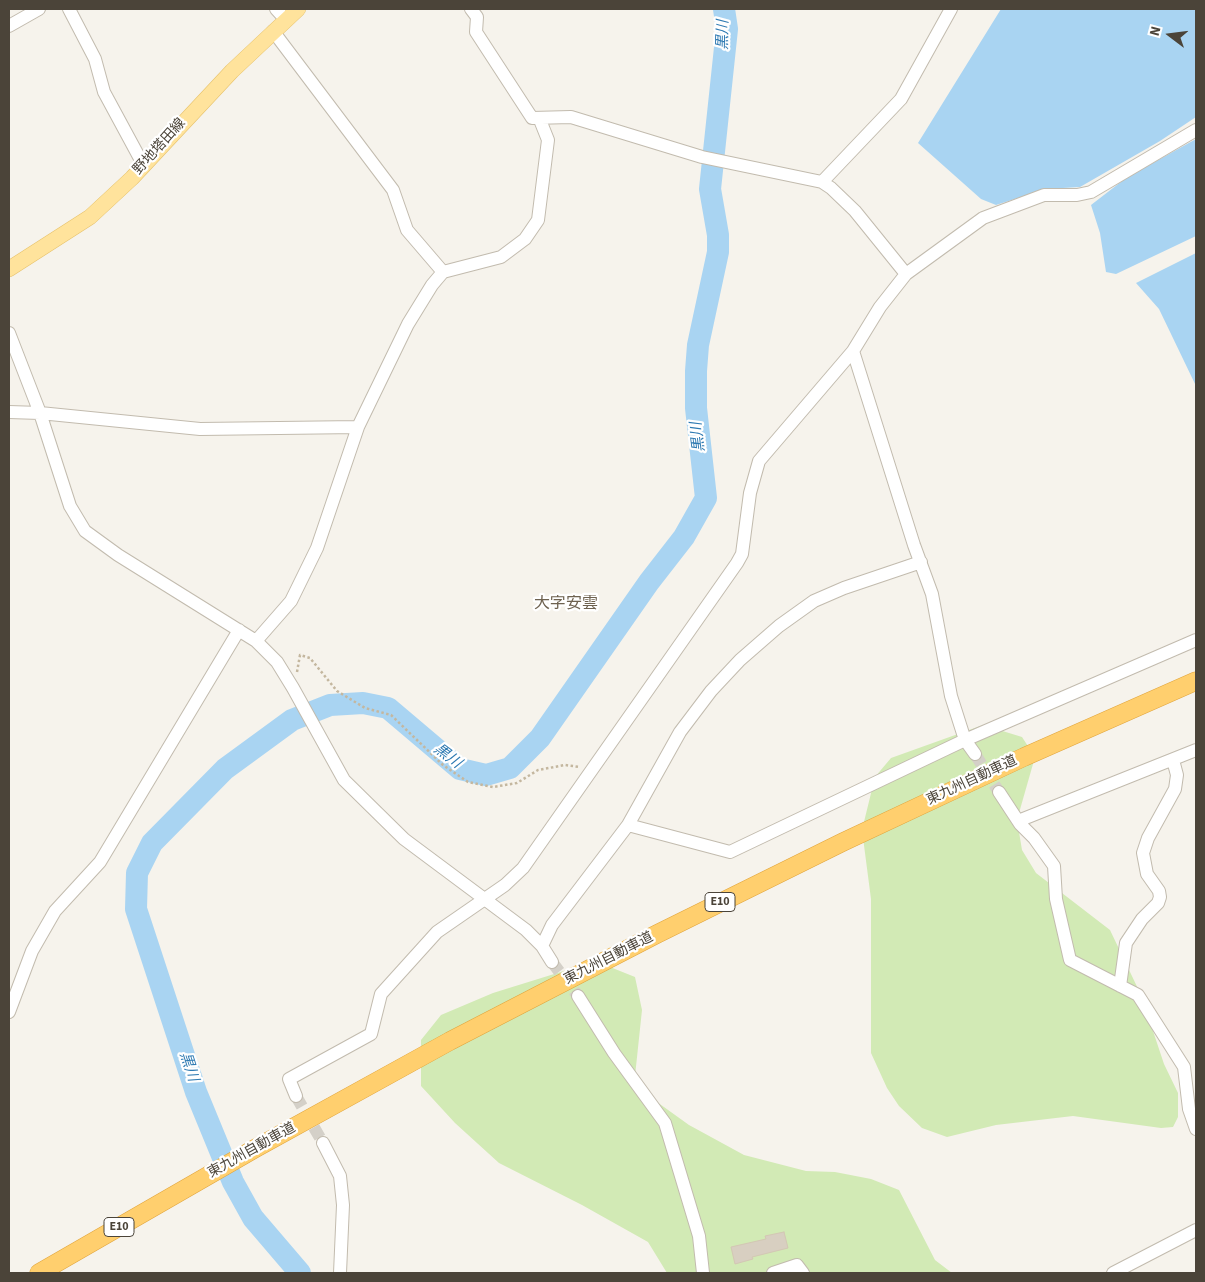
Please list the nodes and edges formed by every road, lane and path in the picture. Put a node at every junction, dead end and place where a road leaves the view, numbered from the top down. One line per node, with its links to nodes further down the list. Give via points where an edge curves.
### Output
1 (39, 9): 7 (street)
2 (69, 9): 11 (street, via 95,59 104,92)
3 (298, 9): 6 (main road, 野地塔田線)
4 (471, 9): 9 (street, via 477,17 476,32 532,118)
5 (951, 9): 12 (street, via 901,99)
6 (281, 14): 8 (main road, 野地塔田線)
7 (9, 26)
8 (273, 31): 11 (main road, 野地塔田線); 14 (street, via 394,190 407,230)
9 (540, 120): 12 (street, via 571,117 702,156); 14 (street, via 548,140 538,220 525,239 501,257)
10 (1196, 130): 15 (street, via 1092,192 1044,195 983,218)
11 (144, 166): 13 (main road, 野地塔田線, via 90,217)
12 (822, 182): 15 (street, via 855,211)
13 (9, 269)
14 (442, 272): 20 (street, via 408,324)
15 (906, 274): 17 (street, via 880,307)
16 (9, 333): 19 (street)
17 (853, 351): 21 (street); 31 (street, via 759,461 750,493 742,554)
18 (9, 412): 19 (street)
19 (40, 413): 20 (street, via 200,429); 22 (street, via 70,506 85,532)
20 (358, 427): 24 (street, via 318,548 291,601)
21 (921, 562): 27 (street, via 932,594 951,696); 34 (street, via 814,601 740,660 680,732)
22 (239, 630): 24 (street); 40 (street, via 100,862 55,911 32,951)
23 (1196, 640): 27 (street)
24 (256, 641): 26 (street, via 276,662)
25 (1196, 681): 45 (highway, 東九州自動車道 / E10, via 1024,757 754,885 450,1041)
26 (293, 688): 31 (path, via 300,655 310,658 337,691 365,708 391,715 443,765 468,782 493,787 517,783 547,768 564,765); 35 (street, via 344,780 404,839)
27 (965, 740): 29 (street); 34 (street, via 730,852)
28 (1196, 750): 30 (street)
29 (974, 754)
30 (1173, 760): 33 (street); 38 (street, via 1177,775 1175,789 1143,853 1147,874 1160,898 1126,943)
31 (592, 768): 35 (street, via 523,868)
32 (1000, 792): 33 (street)
33 (1018, 821): 38 (street, via 1054,866 1056,899 1070,960)
34 (628, 825): 36 (street, via 552,925)
35 (486, 899): 36 (street); 41 (street, via 437,932 381,994 371,1034 289,1079)
36 (542, 946): 37 (street)
37 (552, 962)
38 (1120, 986): 42 (street, via 1138,995 1184,1067 1189,1109)
39 (578, 996): 47 (street, via 614,1053 665,1123 699,1236)
40 (9, 1012)
41 (296, 1096)
42 (1196, 1129)
43 (324, 1143): 46 (street, via 340,1176 343,1205)
44 (1196, 1230): 50 (street)
45 (39, 1273)
46 (340, 1273)
47 (703, 1273)
48 (773, 1273): 49 (street, via 797,1265)
49 (802, 1273)
50 (1113, 1273)

